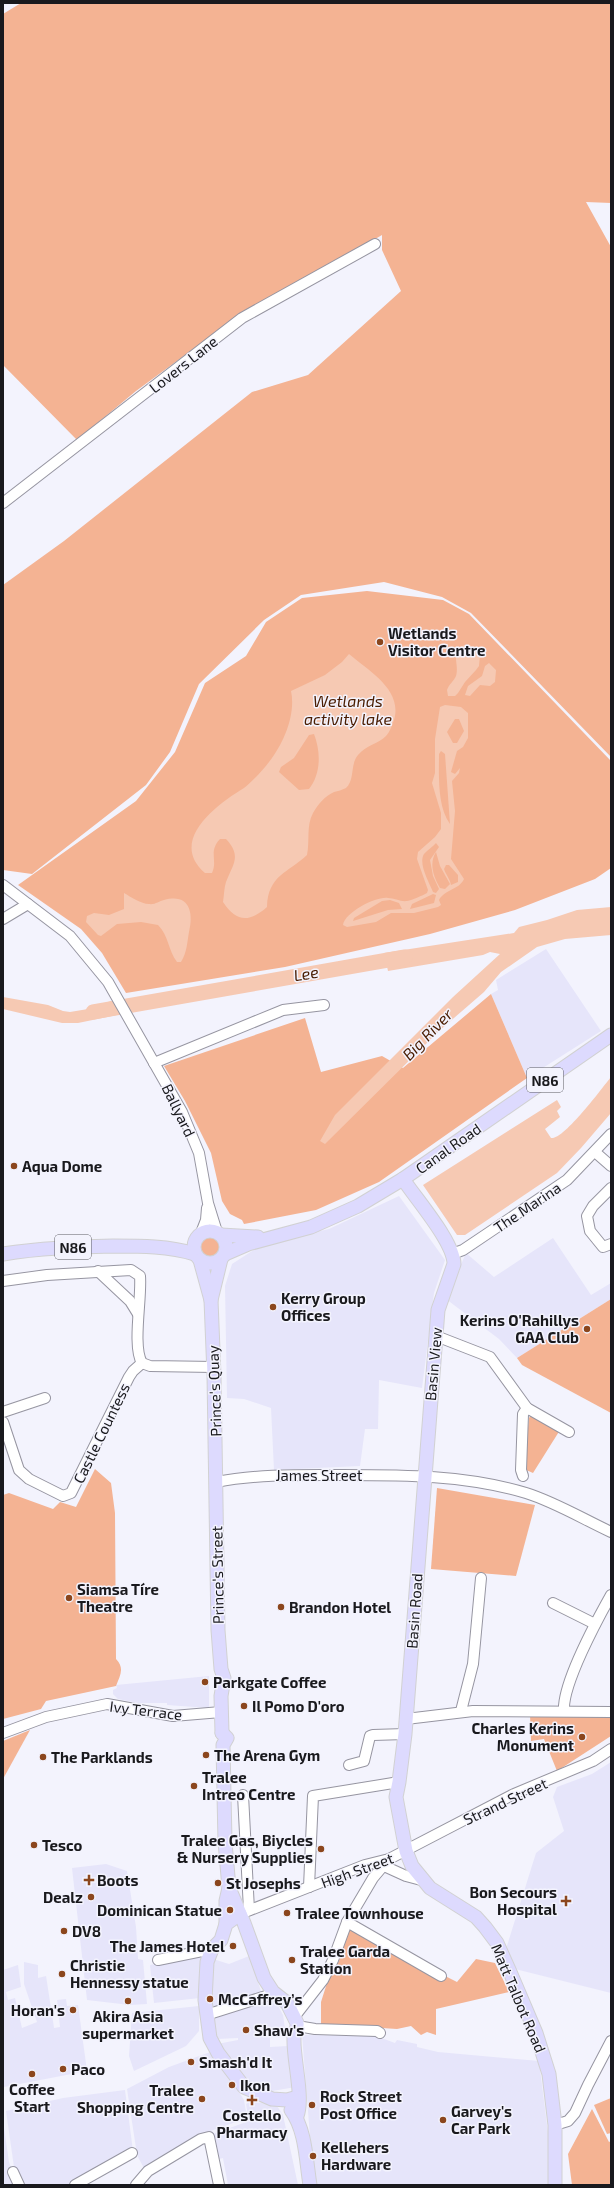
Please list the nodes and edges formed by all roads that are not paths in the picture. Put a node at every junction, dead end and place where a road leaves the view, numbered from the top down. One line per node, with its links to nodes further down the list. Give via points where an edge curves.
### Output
1 (375, 244): 2 (street, Lovers Lane, via 242,318)
2 (3, 503)
3 (3, 885): 4 (street)
4 (28, 904): 5 (street); 8 (street, Ballyard, via 70,936 94,962 114,991)
5 (3, 919)
6 (324, 1005): 8 (street, via 283,1010)
7 (611, 1035): 12 (main road, Canal Road / N86)
8 (154, 1063): 14 (street, Ballyard, via 182,1112 199,1153)
9 (611, 1134): 10 (street, The Marina)
10 (595, 1152): 11 (street); 21 (street, The Marina, via 567,1180 463,1250)
11 (611, 1166)
12 (402, 1179): 17 (main road, Canal Road / N86, via 333,1218 311,1227); 21 (main road, via 449,1244)
13 (611, 1188): 18 (street, via 587,1216 590,1231 603,1247)
14 (208, 1204): 15 (street); 16 (street, via 206,1220)
15 (219, 1233): 16 (main road, N86, via 210,1230); 17 (main road, N86); 22 (main road, via 226,1244)
16 (198, 1235): 19 (main road, N86, via 181,1245); 23 (main road, via 193,1245)
17 (271, 1237): 22 (main road, N86)
18 (611, 1244)
19 (152, 1247): 20 (main road, N86, via 68,1247); 23 (main road, N86, via 179,1249)
20 (3, 1254)
21 (452, 1254): 28 (main road, Basin View, via 454,1264 438,1310)
22 (223, 1256): 23 (main road, N86, via 210,1263); 26 (main road, Prince's Quay)
23 (198, 1257): 26 (main road, Prince's Quay)
24 (98, 1272): 25 (street); 27 (street, via 130,1301); 27 (street, via 131,1270 140,1276 141,1303)
25 (3, 1281)
26 (211, 1300): 30 (main road, Prince's Quay)
27 (138, 1314): 29 (street, via 138,1356)
28 (436, 1336): 32 (street, via 490,1357); 36 (main road, Basin View)
29 (142, 1363): 30 (street, via 150,1366); 34 (street, Castle Countess, via 132,1371 68,1495 63,1496 29,1479 19,1470)
30 (214, 1367): 38 (main road, Prince's Quay)
31 (45, 1398): 33 (street)
32 (527, 1408): 35 (street); 37 (street, via 524,1414 521,1470)
33 (3, 1412)
34 (3, 1422)
35 (569, 1432)
36 (423, 1476): 38 (street, James Street, via 271,1475); 39 (street, James Street, via 483,1483 527,1494); 48 (main road, Basin Road)
37 (523, 1476)
38 (216, 1482): 46 (main road, Prince's Street, via 217,1584 221,1669 224,1683)
39 (611, 1532)
40 (481, 1578): 44 (street, via 473,1664)
41 (611, 1595): 43 (street)
42 (553, 1603): 43 (street)
43 (595, 1624): 45 (street, via 564,1697)
44 (461, 1711): 45 (street); 48 (street)
45 (564, 1711): 47 (street)
46 (221, 1712): 49 (street, Ivy Terrace, via 173,1716 108,1704 46,1717); 60 (main road, Prince's Street)
47 (611, 1712)
48 (406, 1719): 50 (main road, Basin Road)
49 (3, 1733)
50 (404, 1740): 52 (street, via 373,1735 368,1738 364,1761); 53 (main road, Basin Road)
51 (611, 1749): 55 (street, Strand Street, via 594,1761 514,1794)
52 (349, 1765)
53 (399, 1782): 55 (main road, Matt Talbot Road, via 396,1797); 61 (street, via 314,1796)
54 (243, 1795): 62 (street)
55 (405, 1848): 56 (street, High Street); 59 (main road, Matt Talbot Road)
56 (387, 1862): 57 (street, High Street); 58 (street); 59 (street, via 406,1876)
57 (365, 1865): 58 (street); 61 (street, High Street)
58 (376, 1875): 63 (street)
59 (421, 1880): 76 (main road, Matt Talbot Road, via 438,1895 476,1918 497,1943 545,2058)
60 (228, 1884): 62 (main road); 64 (main road)
61 (309, 1887): 62 (street, High Street)
62 (245, 1912): 64 (main road); 68 (main road, via 264,1978)
63 (347, 1922): 67 (street); 70 (street, via 326,1976)
64 (226, 1924): 65 (main road, via 221,1940)
65 (212, 1949): 66 (street); 69 (main road, via 205,1980)
66 (158, 1960)
67 (441, 1976)
68 (273, 1992): 69 (street); 70 (main road, via 287,2003)
69 (210, 2014): 74 (main road, via 211,2042 244,2088)
70 (296, 2021): 71 (street, via 311,2028); 73 (main road, via 294,2036)
71 (378, 2032)
72 (611, 2041): 76 (street, via 575,2113 568,2121)
73 (298, 2097): 74 (main road); 75 (main road)
74 (282, 2100): 75 (main road)
75 (297, 2116): 84 (main road)
76 (555, 2124): 85 (main road, Matt Talbot Road)
77 (132, 2153): 79 (street)
78 (13, 2172): 80 (street)
79 (87, 2182): 81 (street)
80 (19, 2185)
81 (75, 2185)
82 (136, 2185): 83 (street, via 148,2171 201,2139 209,2137)
83 (219, 2185)
84 (310, 2185)
85 (555, 2185)

